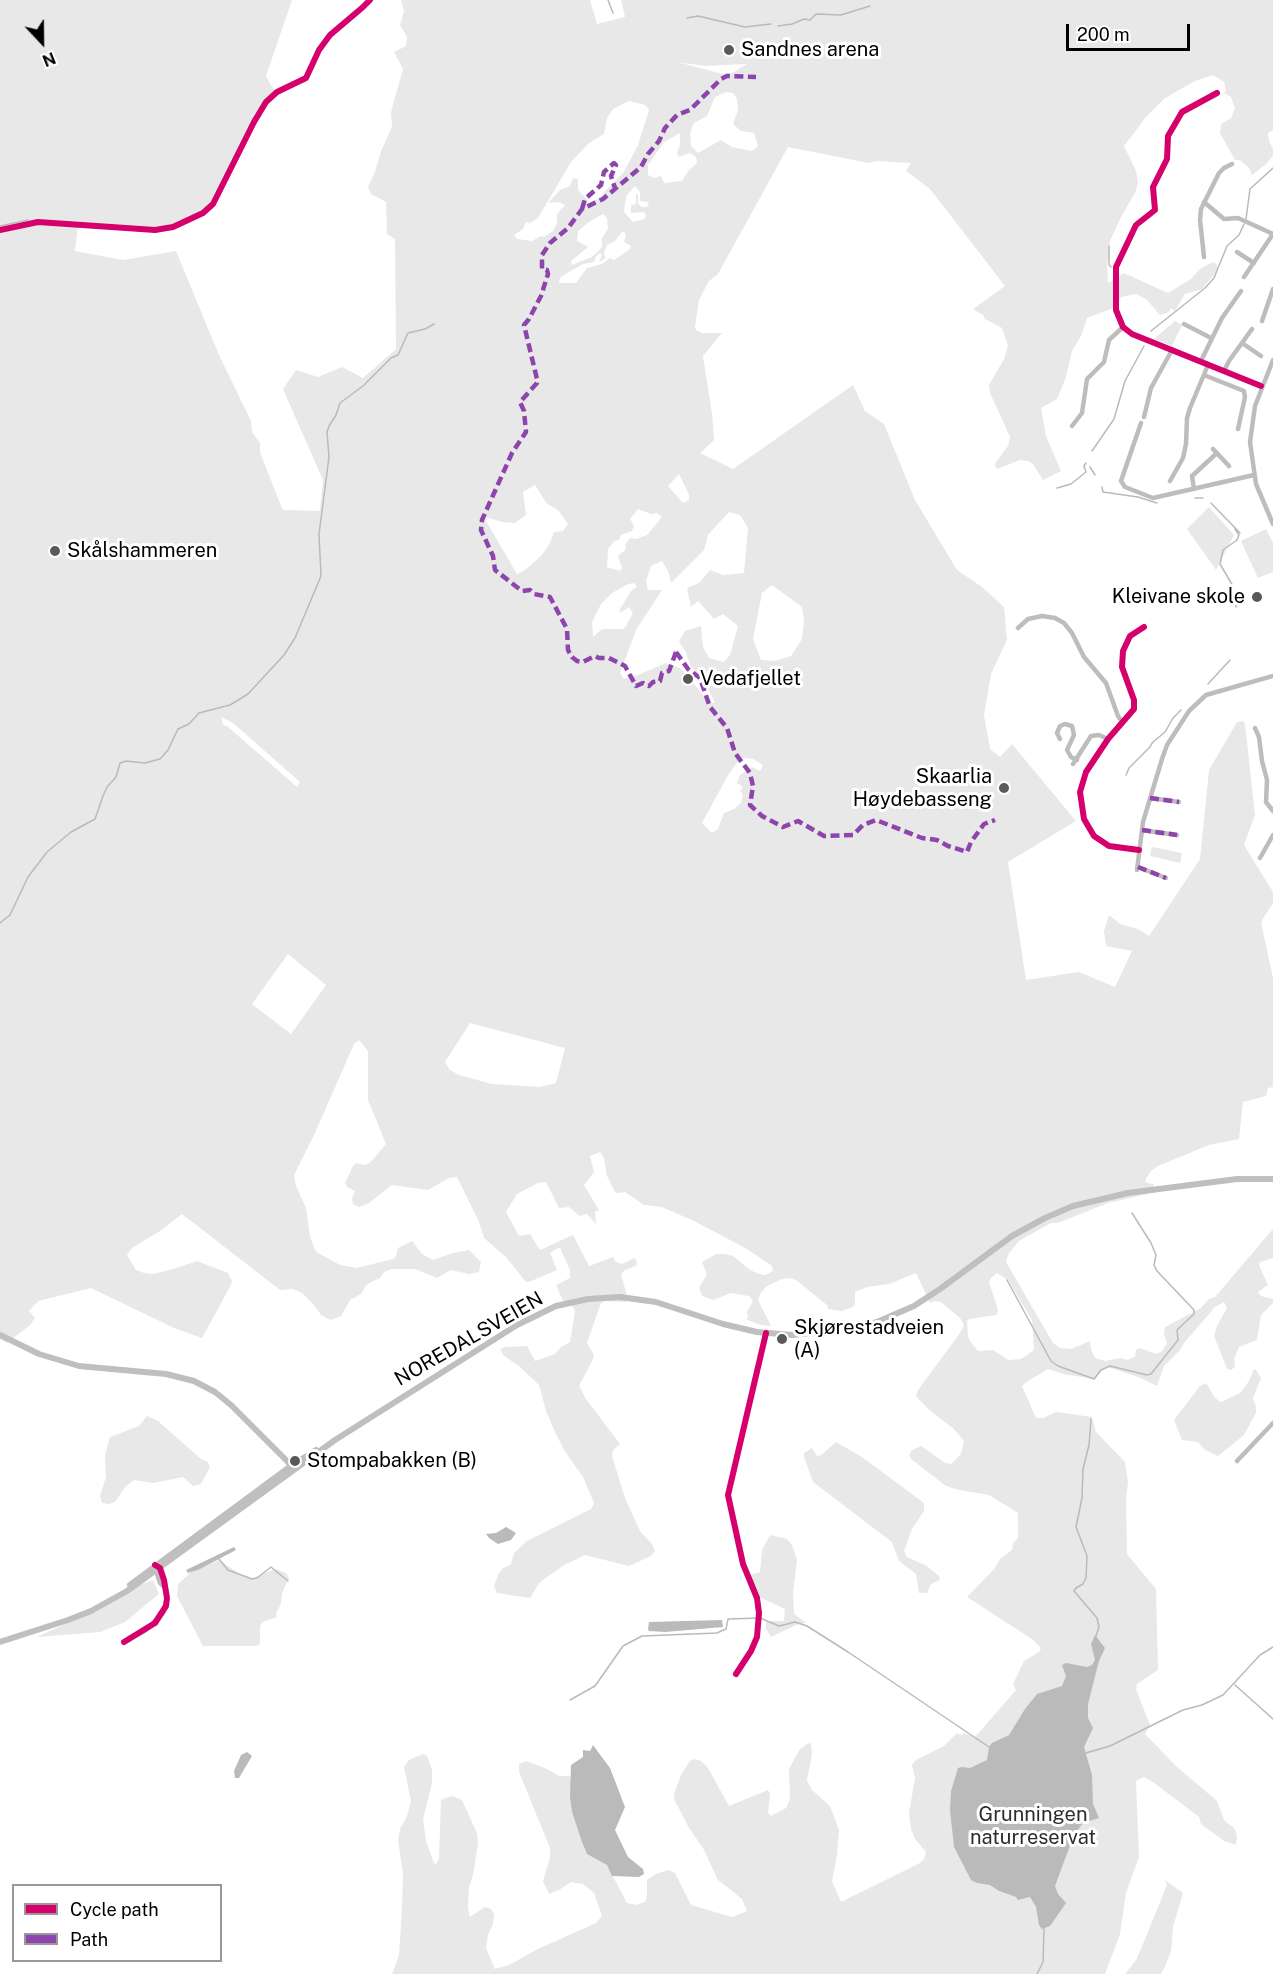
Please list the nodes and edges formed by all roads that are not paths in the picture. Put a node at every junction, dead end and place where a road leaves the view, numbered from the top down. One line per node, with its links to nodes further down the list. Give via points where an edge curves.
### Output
1 (370, 0): 5 (street, via 330,35 306,78 277,92 267,102 213,204 203,213 170,228 155,230 38,222)
2 (1217, 93): 17 (street, via 1182,112 1168,136 1166,162 1153,188 1155,210 1135,227 1116,267 1116,306)
3 (1232, 164): 4 (street, via 1219,173)
4 (1204, 202): 6 (street, via 1224,219 1238,218); 8 (street, via 1200,220)
5 (0, 230)
6 (1273, 234): 9 (street)
7 (1237, 252): 9 (street)
8 (1204, 257)
9 (1254, 263): 10 (street)
10 (1244, 277)
11 (1273, 289): 13 (street)
12 (1241, 291): 19 (street)
13 (1267, 308): 14 (street); 15 (street)
14 (1273, 309)
15 (1262, 321)
16 (1184, 324): 19 (street)
17 (1123, 327): 21 (street); 29 (street, via 1109,339 1102,366 1088,379 1082,413)
18 (1252, 329): 20 (street)
19 (1211, 338): 24 (street)
20 (1242, 344): 22 (street); 26 (street)
21 (1172, 350): 24 (street); 34 (street, via 1151,388 1121,481 1153,498)
22 (1261, 356)
23 (1273, 360): 28 (street)
24 (1201, 362): 25 (street)
25 (1208, 364): 26 (street); 27 (street)
26 (1224, 371): 28 (street)
27 (1204, 375): 30 (street, via 1246,390); 33 (street, via 1187,418 1183,458)
28 (1261, 386): 32 (street, via 1251,433)
29 (1072, 426)
30 (1238, 429)
31 (1228, 466): 34 (street, via 1215,451 1192,476)
32 (1254, 475): 34 (street); 35 (street)
33 (1170, 481)
34 (1194, 489)
35 (1272, 522)
36 (1144, 627): 39 (street, via 1130,636 1123,651 1123,672 1135,706)
37 (1017, 628): 39 (street, via 1028,619 1042,616 1064,623 1084,657 1106,683)
38 (1273, 676): 43 (street, via 1206,695 1194,705 1167,745)
39 (1122, 722): 42 (street)
40 (1255, 728): 45 (street, via 1267,780 1266,802)
41 (1060, 739): 42 (street, via 1060,726 1072,726 1074,735 1066,750 1075,762 1091,736)
42 (1108, 740): 50 (street, via 1082,783 1080,802 1084,819 1104,844)
43 (1150, 798): 44 (street); 46 (street)
44 (1179, 802)
45 (1273, 811)
46 (1142, 830): 47 (street); 50 (street)
47 (1177, 835)
48 (1273, 836): 49 (street, via 1262,856)
49 (1257, 849)
50 (1139, 850): 51 (street, via 1137,869)
51 (1166, 878)
52 (1273, 1179): 53 (main road, NOREDALSVEIEN, via 1160,1188 1088,1201 1025,1228 940,1289 892,1316 830,1333)
53 (766, 1333): 57 (main road, NOREDALSVEIEN, via 643,1300 615,1297 574,1301 517,1325); 61 (street, via 728,1495 743,1564 758,1606 757,1637)
54 (0, 1335): 57 (main road, via 71,1364 166,1374 194,1381 224,1400)
55 (1273, 1423): 56 (street)
56 (1237, 1461)
57 (290, 1469): 58 (main road, NOREDALSVEIEN)
58 (156, 1568): 59 (main road, NOREDALSVEIEN, via 113,1598 69,1620); 60 (street, via 167,1598 163,1613 146,1630)
59 (0, 1642)
60 (124, 1642)
61 (736, 1674)

